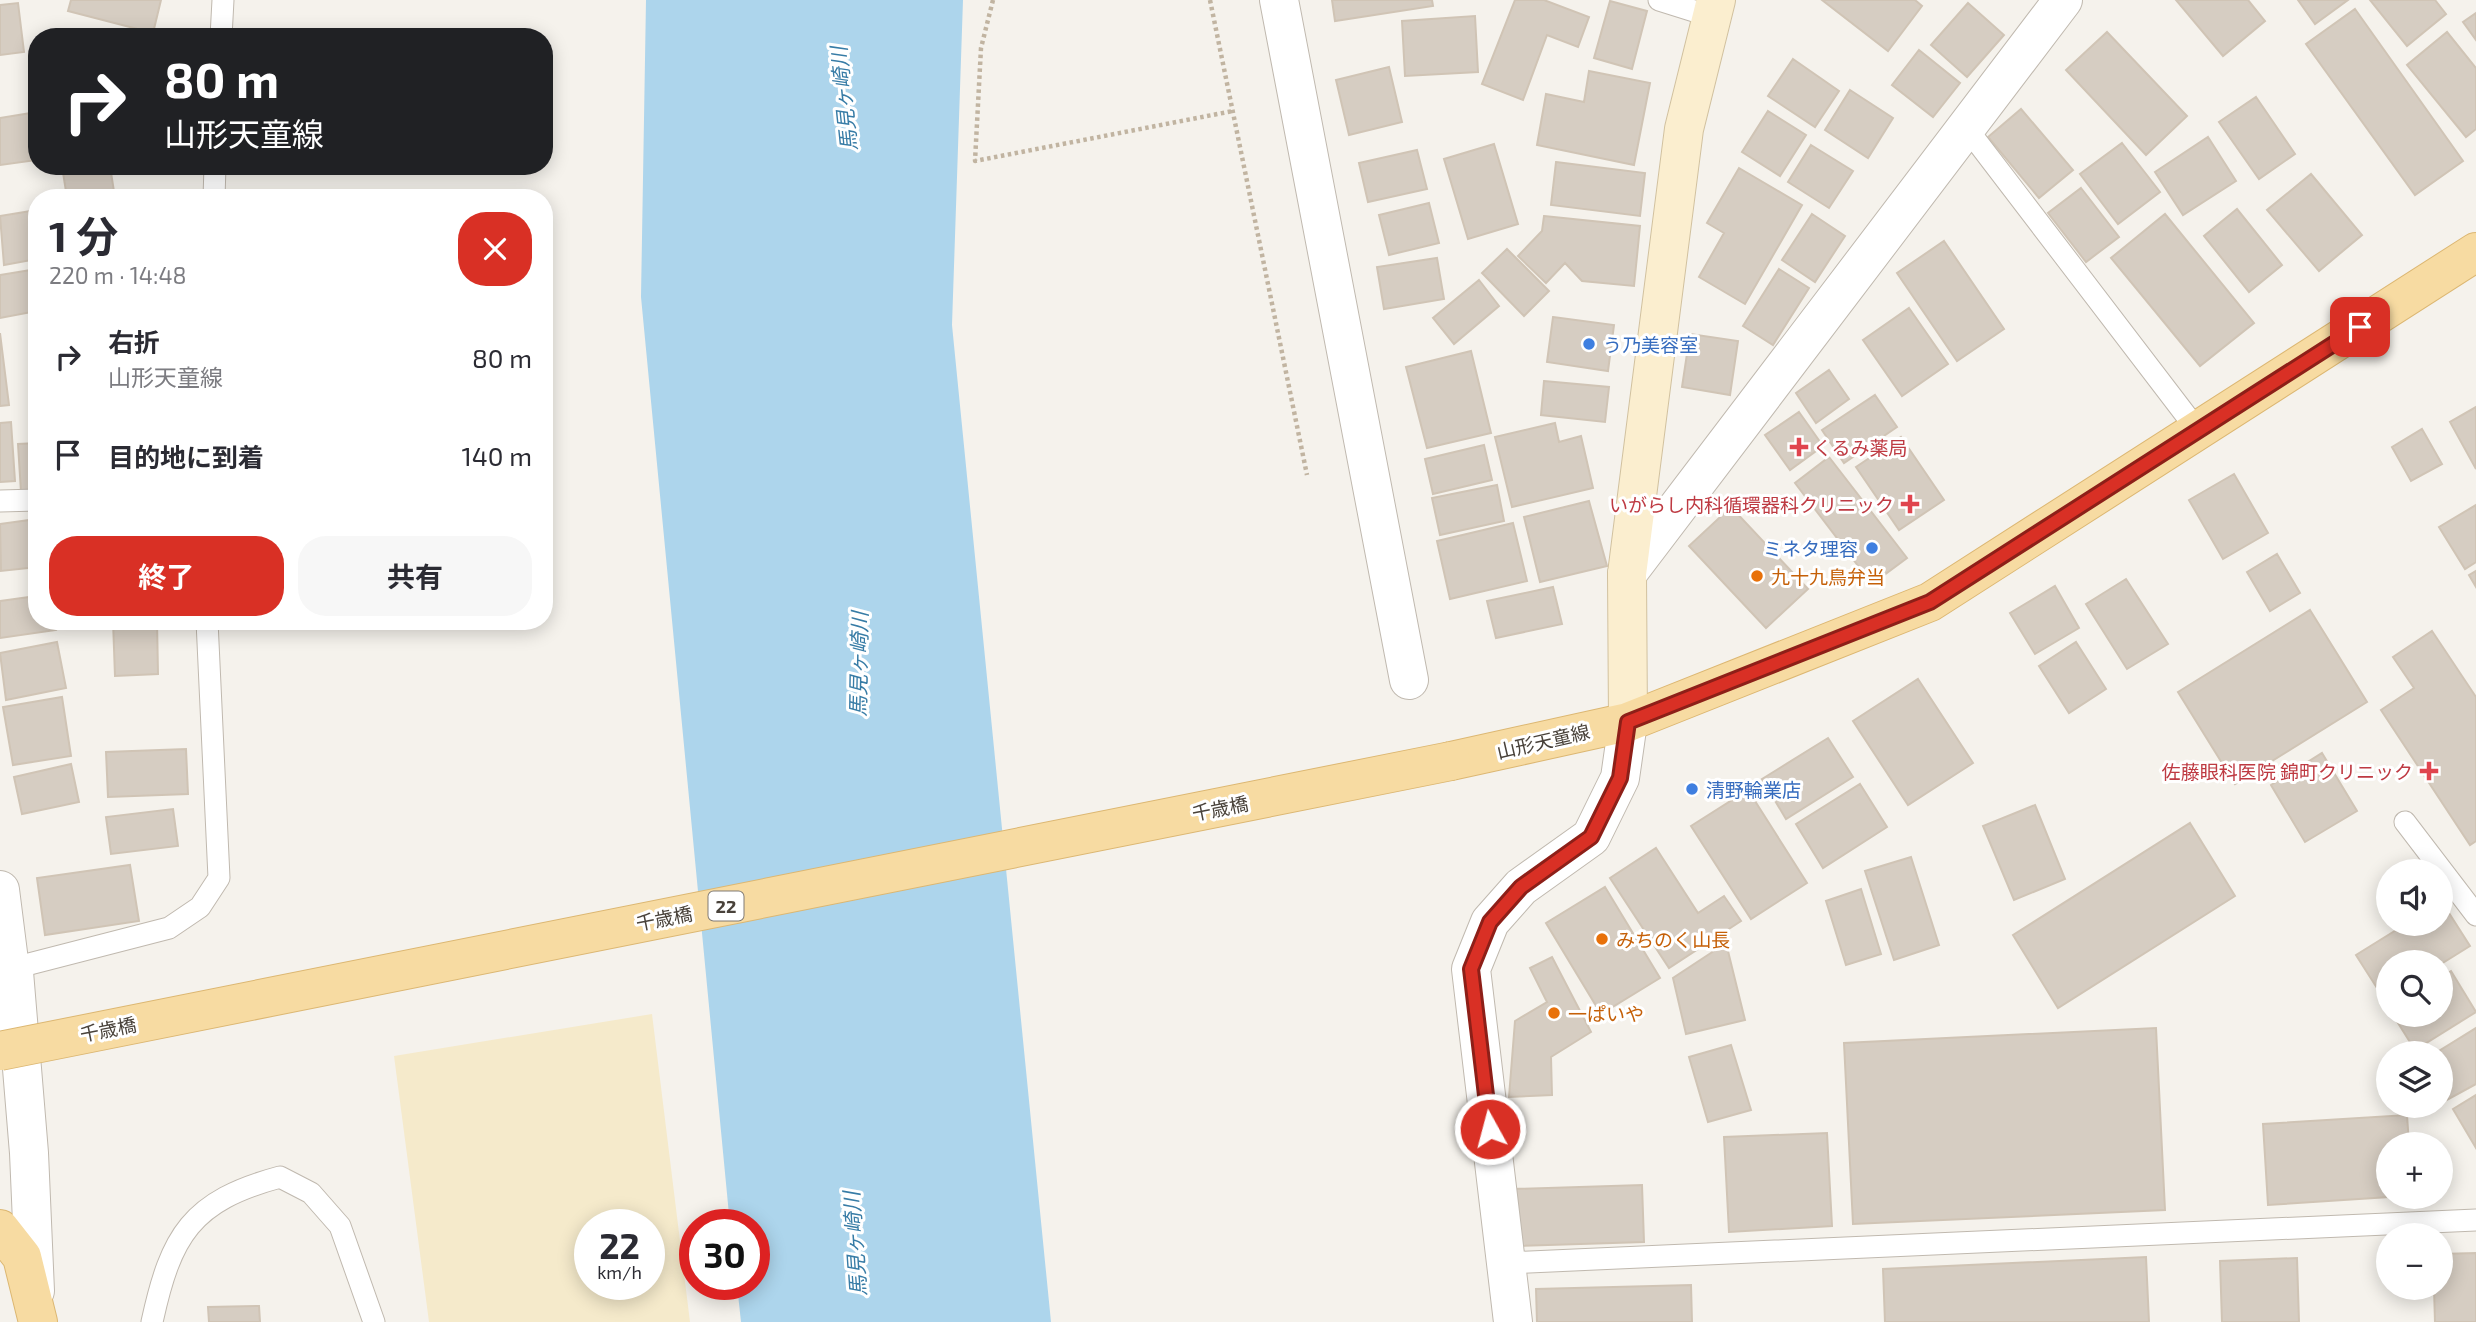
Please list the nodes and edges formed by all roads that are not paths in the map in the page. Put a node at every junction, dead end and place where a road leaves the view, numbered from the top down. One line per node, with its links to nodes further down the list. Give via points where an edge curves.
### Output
1 (223, 0): 6 (lane)
2 (1279, 0): 14 (street)
3 (1659, 0): 5 (lane)
4 (2063, 0): 7 (street)
5 (1713, 8): 12 (street, via 1684,129)
6 (221, 28)
7 (1965, 126): 9 (lane); 12 (street)
8 (2476, 252): 9 (main road, 山形天童線 / 22)
9 (2198, 431): 15 (main road, 山形天童線 / 22, via 1930,602)
10 (28, 500): 11 (lane)
11 (0, 501)
12 (1627, 574): 15 (street)
13 (207, 630): 20 (lane, via 219,878 200,907 169,928)
14 (1409, 680)
15 (1628, 722): 16 (main road, 山形天童線 / 22); 24 (street, via 1620,778 1591,837 1521,887 1490,922 1471,969)
16 (1451, 761): 21 (main road, 千歳橋 / 22, bridge)
17 (2404, 822): 19 (lane)
18 (0, 890): 20 (street)
19 (2476, 915)
20 (5, 970): 26 (street, via 15,972)
21 (0, 1051)
22 (2474, 1218): 24 (lane)
23 (0, 1228): 26 (main road, via 22,1257)
24 (1506, 1263): 29 (street)
25 (0, 1275): 26 (main road)
26 (36, 1312)
27 (152, 1322): 28 (lane, via 170,1257 188,1224 219,1199 280,1177 311,1193 340,1226)
28 (374, 1322)
29 (1513, 1322)

